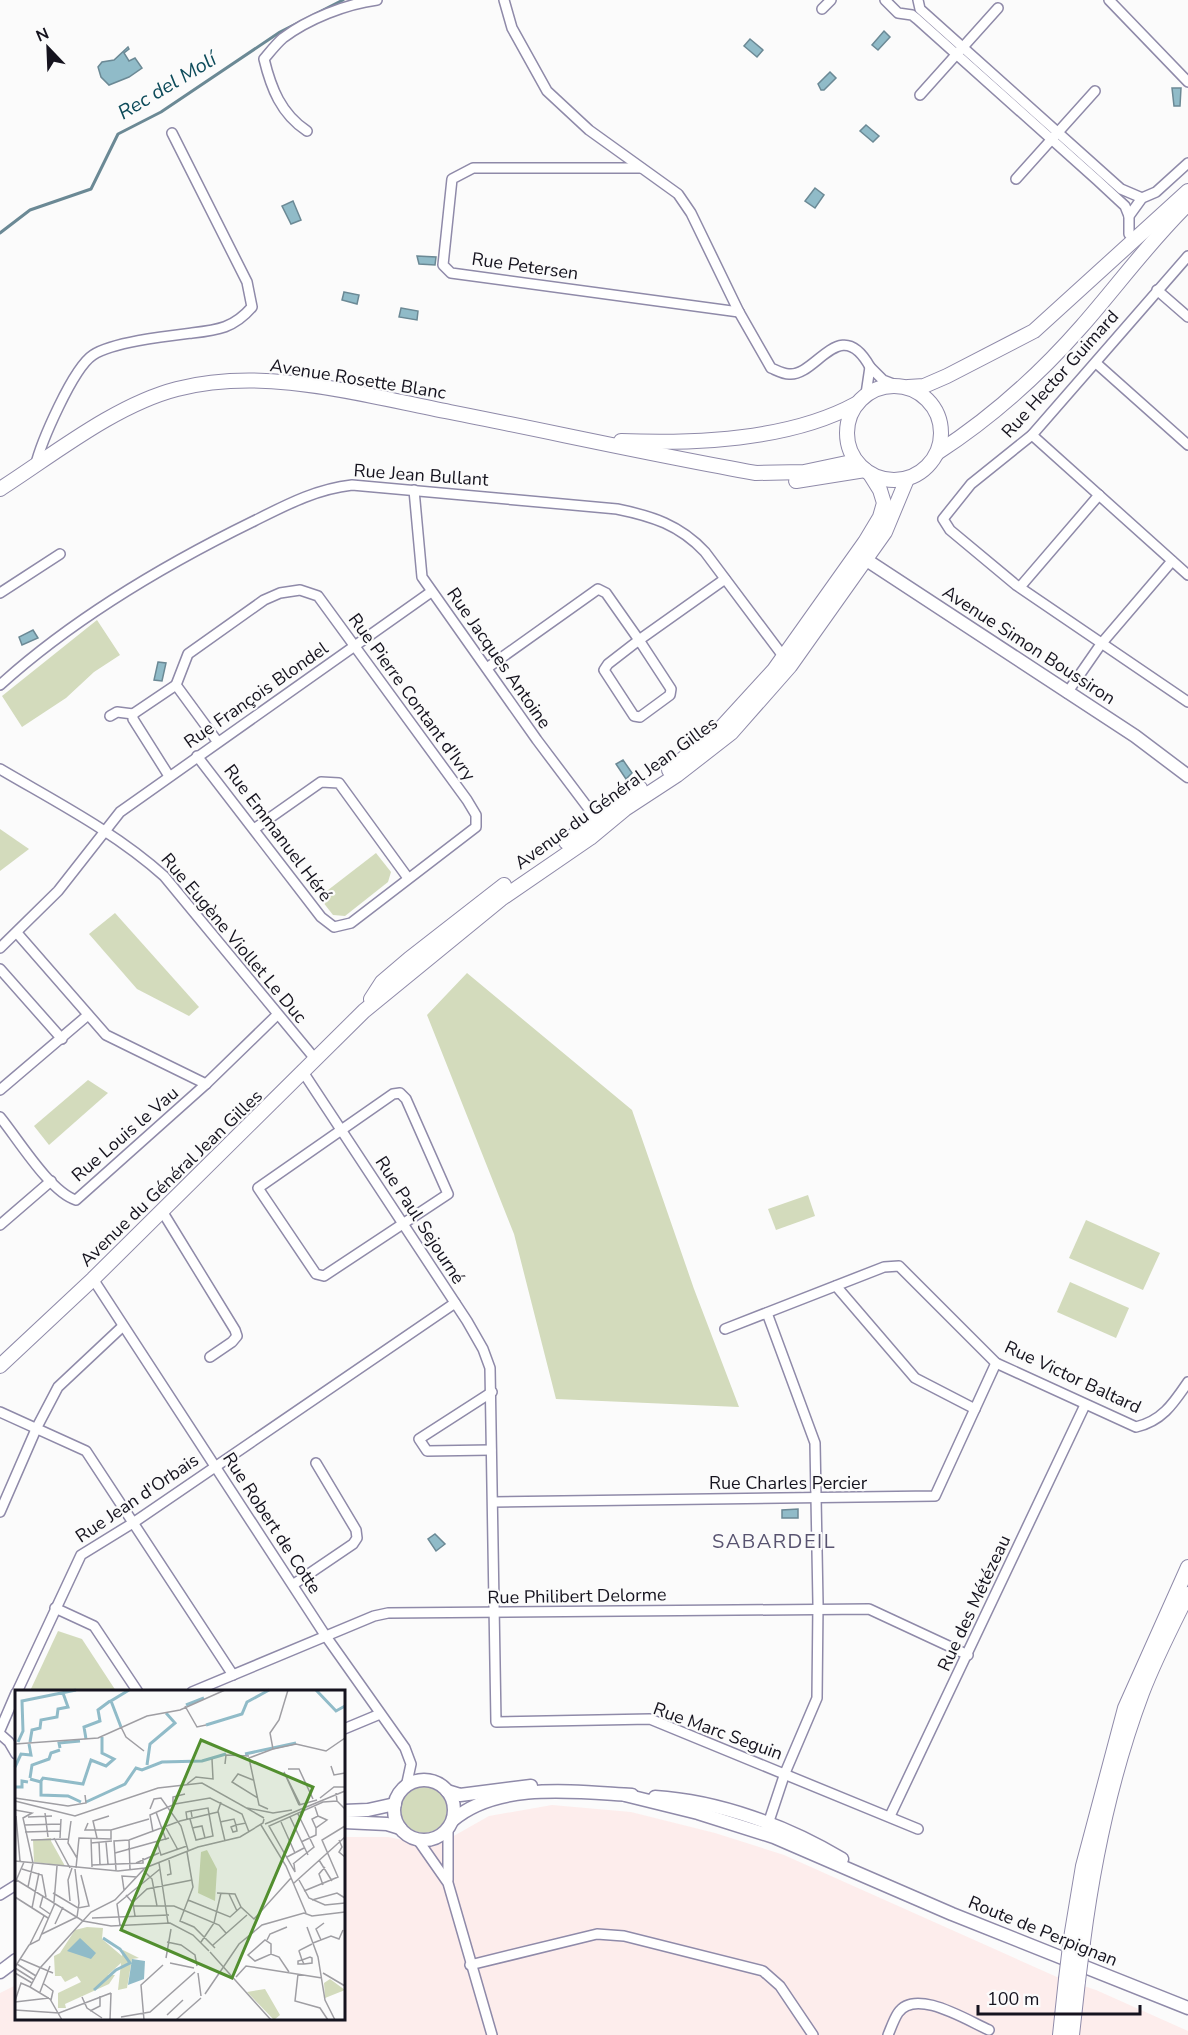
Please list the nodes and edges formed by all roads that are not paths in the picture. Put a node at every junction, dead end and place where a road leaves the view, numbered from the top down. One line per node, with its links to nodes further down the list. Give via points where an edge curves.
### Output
1 (377, 0): 14 (street, via 323,16 283,38 264,59 278,100 292,121)
2 (504, 0): 18 (street, via 512,28 547,91 589,130)
3 (831, 0): 7 (street)
4 (885, 0): 6 (street, via 898,13)
5 (1109, 0): 11 (street)
6 (916, 7): 9 (street); 10 (street)
7 (822, 9)
8 (998, 9): 9 (street)
9 (964, 47): 10 (street); 16 (street)
10 (956, 55): 13 (street); 16 (street)
11 (1188, 82)
12 (1095, 91): 16 (street)
13 (920, 95)
14 (307, 131)
15 (172, 133): 39 (street, via 247,282 252,307 242,319 219,331 147,340 93,355 73,376 69,391 40,443)
16 (1054, 134): 19 (street); 22 (street, via 1121,189); 24 (street, via 1119,200)
17 (1188, 163): 22 (street, via 1156,192)
18 (641, 168): 28 (street, via 678,194 691,213); 28 (street, Rue Petersen, via 473,168 462,172 452,179 443,265 451,273)
19 (1016, 179)
20 (1188, 180): 25 (main road)
21 (1188, 191): 30 (main road, via 1059,311)
22 (1142, 198): 24 (street)
23 (1188, 204): 38 (main road, via 1048,363 1010,399)
24 (1129, 216): 25 (street)
25 (1129, 234): 30 (main road)
26 (1188, 256): 27 (street, Rue Hector Guimard)
27 (1157, 291): 29 (street); 31 (street, Rue Hector Guimard)
28 (739, 312): 32 (street, via 761,353 771,368 778,371 790,375 804,371 832,348 844,346 864,356)
29 (1188, 317)
30 (1023, 336): 33 (main road, via 924,386)
31 (1096, 363): 35 (street, Rue Hector Guimard); 37 (street)
32 (870, 367): 33 (street, via 883,380); 34 (street)
33 (902, 386): 34 (main road, via 886,386); 38 (main road, via 928,399 940,419 941,442)
34 (861, 399): 36 (main road, Avenue Rosette Blanc, via 832,417 810,424 740,436); 40 (main road, via 850,414 847,432 850,451)
35 (1032, 435): 44 (street); 51 (street, Rue Hector Guimard, via 971,484 943,519 950,530)
36 (592, 440): 39 (main road, Avenue Rosette Blanc, via 309,386 234,380 204,383 149,399); 40 (main road, Avenue Rosette Blanc, via 756,473)
37 (1188, 445)
38 (937, 453): 41 (main road, via 925,469)
39 (35, 467): 42 (main road, Avenue Rosette Blanc)
40 (864, 468): 41 (main road, via 882,479); 45 (main road, Avenue du Général Jean Gilles, via 884,503)
41 (907, 479): 47 (main road, Avenue du Général Jean Gilles, via 892,521)
42 (0, 489)
43 (414, 490): 50 (street, Rue Jean Bullant, via 650,515 692,538); 52 (street, Rue Jacques Antoine, via 422,577); 59 (street, Rue Jean Bullant, via 352,485 303,497 190,554 124,593)
44 (1099, 495): 48 (street); 51 (street)
45 (865, 542): 47 (street, via 861,554); 57 (main road, Avenue du Général Jean Gilles)
46 (60, 554): 53 (street)
47 (865, 559): 57 (main road, Avenue du Général Jean Gilles); 61 (street, Avenue Simon Boussiron)
48 (1172, 561): 49 (street); 55 (street)
49 (1188, 575)
50 (725, 579): 54 (street); 57 (street, Rue Jean Bullant)
51 (1020, 587): 55 (street, Rue Hector Guimard)
52 (431, 592): 56 (street, Rue François Blondel); 58 (street, Rue Jacques Antoine)
53 (0, 593)
54 (639, 640): 54 (street, via 604,670 634,716 640,717 670,695 672,689); 58 (street, via 606,593 598,589)
55 (1101, 644): 61 (street); 62 (street, Rue Hector Guimard)
56 (356, 645): 60 (street, Rue Pierre Contant d'Ivry, via 318,596 300,590 280,593 264,600 188,654); 65 (street, Rue François Blondel); 73 (street, Rue Pierre Contant d'Ivry, via 476,815 472,831)
57 (787, 662): 70 (main road, Avenue du Général Jean Gilles, via 762,700 713,749)
58 (487, 668): 70 (street, Rue Jacques Antoine)
59 (0, 685)
60 (176, 685): 63 (street); 65 (street)
61 (1067, 693): 69 (street, Avenue Simon Boussiron, via 1135,736)
62 (1188, 702)
63 (133, 714): 64 (street, via 117,712); 68 (street)
64 (110, 716)
65 (217, 741): 66 (street, Rue François Blondel)
66 (197, 756): 68 (street, Rue François Blondel); 71 (street, Rue Emmanuel Héré)
67 (0, 769): 72 (street, Rue Eugène Viollet Le Duc)
68 (169, 776): 72 (street, Rue François Blondel, via 120,812)
69 (1188, 776)
70 (599, 821): 81 (main road, Avenue du Général Jean Gilles, via 364,1011)
71 (254, 829): 73 (street, via 321,782 333,780); 74 (street, Rue Emmanuel Héré, via 321,917)
72 (105, 831): 75 (street, Rue François Blondel, via 58,891); 79 (street, Rue Eugène Viollet Le Duc, via 164,876)
73 (408, 878): 74 (street, Rue Pierre Contant d'Ivry, via 351,923)
74 (334, 927)
75 (17, 933): 76 (street, Rue François Blondel); 78 (street)
76 (0, 948)
77 (0, 969): 80 (street)
78 (88, 1015): 80 (street); 83 (street, via 106,1035)
79 (277, 1015): 81 (street, Rue Eugène Viollet Le Duc); 83 (street, Rue Louis le Vau)
80 (62, 1040): 84 (street)
81 (316, 1060): 82 (main road, Avenue du Général Jean Gilles)
82 (303, 1072): 86 (street, Rue Paul Sejourné); 88 (main road, Avenue du Général Jean Gilles)
83 (206, 1084): 87 (street, Rue Louis le Vau, via 76,1200)
84 (0, 1090)
85 (0, 1117): 87 (street, Rue Louis le Vau)
86 (342, 1132): 89 (street, Rue Paul Sejourné); 89 (street, via 393,1094 400,1093 406,1099 448,1194); 89 (street, via 258,1188 316,1274 324,1276)
87 (51, 1182): 90 (street)
88 (162, 1211): 91 (main road, Avenue du Général Jean Gilles); 97 (street, via 237,1336)
89 (403, 1224): 93 (street, Rue Paul Sejourné)
90 (0, 1225)
91 (93, 1279): 95 (street, Rue Robert de Cotte); 99 (main road, Avenue du Général Jean Gilles)
92 (836, 1286): 94 (street); 98 (street, Rue Victor Baltard, via 884,1267 899,1266); 103 (street, via 915,1378)
93 (455, 1303): 101 (street, Rue Paul Sejourné, via 483,1349); 108 (street, Rue Jean d'Orbais)
94 (767, 1313): 96 (street); 109 (street, via 814,1443)
95 (123, 1326): 105 (street, via 58,1387); 108 (street, Rue Robert de Cotte)
96 (725, 1329)
97 (210, 1357)
98 (996, 1363): 102 (street, Rue Victor Baltard); 103 (street, Rue Charles Percier)
99 (0, 1366)
100 (1186, 1386): 102 (street, Rue Victor Baltard, via 1166,1413 1150,1424 1136,1427)
101 (492, 1392): 106 (street, Rue Paul Sejourné); 106 (street, via 419,1439 427,1451)
102 (1085, 1405): 120 (street, Rue des Métézeau)
103 (975, 1409): 109 (street, Rue Charles Percier, via 935,1496)
104 (0, 1412): 105 (street)
105 (37, 1427): 111 (street); 112 (street, via 86,1451)
106 (491, 1450): 110 (street, Rue Paul Sejourné)
107 (316, 1463): 114 (street, via 357,1530 357,1538)
108 (215, 1465): 112 (street, Rue Jean d'Orbais); 114 (street, Rue Robert de Cotte)
109 (817, 1499): 110 (street, Rue Charles Percier); 117 (street)
110 (493, 1502): 118 (street, Rue Paul Sejourné)
111 (0, 1512)
112 (133, 1523): 116 (street, Rue Jean d'Orbais, via 81,1555); 121 (street)
113 (1188, 1568): 147 (main road, via 1125,1708 1083,1866)
114 (294, 1584): 119 (street, Rue Robert de Cotte)
115 (1188, 1594): 147 (main road, via 1142,1692 1113,1785)
116 (55, 1608): 122 (street, Rue Jean d'Orbais); 123 (street, via 94,1626)
117 (818, 1609): 118 (street, Rue Philibert Delorme); 120 (street, Rue Philibert Delorme, via 869,1609); 130 (street, via 817,1698)
118 (493, 1614): 119 (street, Rue Philibert Delorme, via 388,1613); 130 (street, Rue Marc Seguin, via 496,1722 650,1719)
119 (325, 1635): 121 (street, Rue Philibert Delorme); 126 (street, Rue Robert de Cotte)
120 (968, 1655): 137 (street, Rue des Métézeau)
121 (233, 1675): 124 (street, Rue Philibert Delorme)
122 (18, 1690)
123 (137, 1690)
124 (197, 1690)
125 (15, 1698): 128 (street, Rue Jean d'Orbais)
126 (380, 1714): 127 (street); 131 (street, Rue Robert de Cotte, via 405,1748 411,1764)
127 (345, 1729)
128 (0, 1732): 129 (street)
129 (15, 1752)
130 (785, 1773): 137 (street, Rue Marc Seguin); 140 (street)
131 (406, 1787): 132 (street, via 423,1780); 135 (street)
132 (447, 1791): 133 (street, via 460,1795 532,1786); 139 (street, via 453,1799)
133 (556, 1791): 134 (street); 139 (street, via 486,1801 463,1811)
134 (625, 1795): 140 (street); 140 (street, via 676,1798)
135 (395, 1804): 136 (street); 141 (street)
136 (345, 1811)
137 (890, 1816): 142 (street, Rue Marc Seguin)
138 (345, 1822): 141 (street)
139 (451, 1824): 143 (street, via 435,1839); 144 (street)
140 (770, 1827): 152 (street, Route de Perpignan, via 952,1914)
141 (400, 1828): 143 (street)
142 (918, 1829)
143 (418, 1840): 144 (street)
144 (448, 1883): 149 (street)
145 (15, 1886): 146 (street)
146 (0, 1895)
147 (1077, 1940): 151 (main road, bridge)
148 (15, 1961): 150 (street)
149 (470, 1965): 154 (street); 155 (street, via 597,1934 624,1936 763,1971 780,1986)
150 (0, 1972)
151 (1072, 1980): 157 (main road); 158 (main road)
152 (1188, 2008)
153 (989, 2030): 156 (street, via 921,2002 898,2012)
154 (492, 2035)
155 (813, 2035)
156 (888, 2035)
157 (1060, 2035)
158 (1072, 2035)

